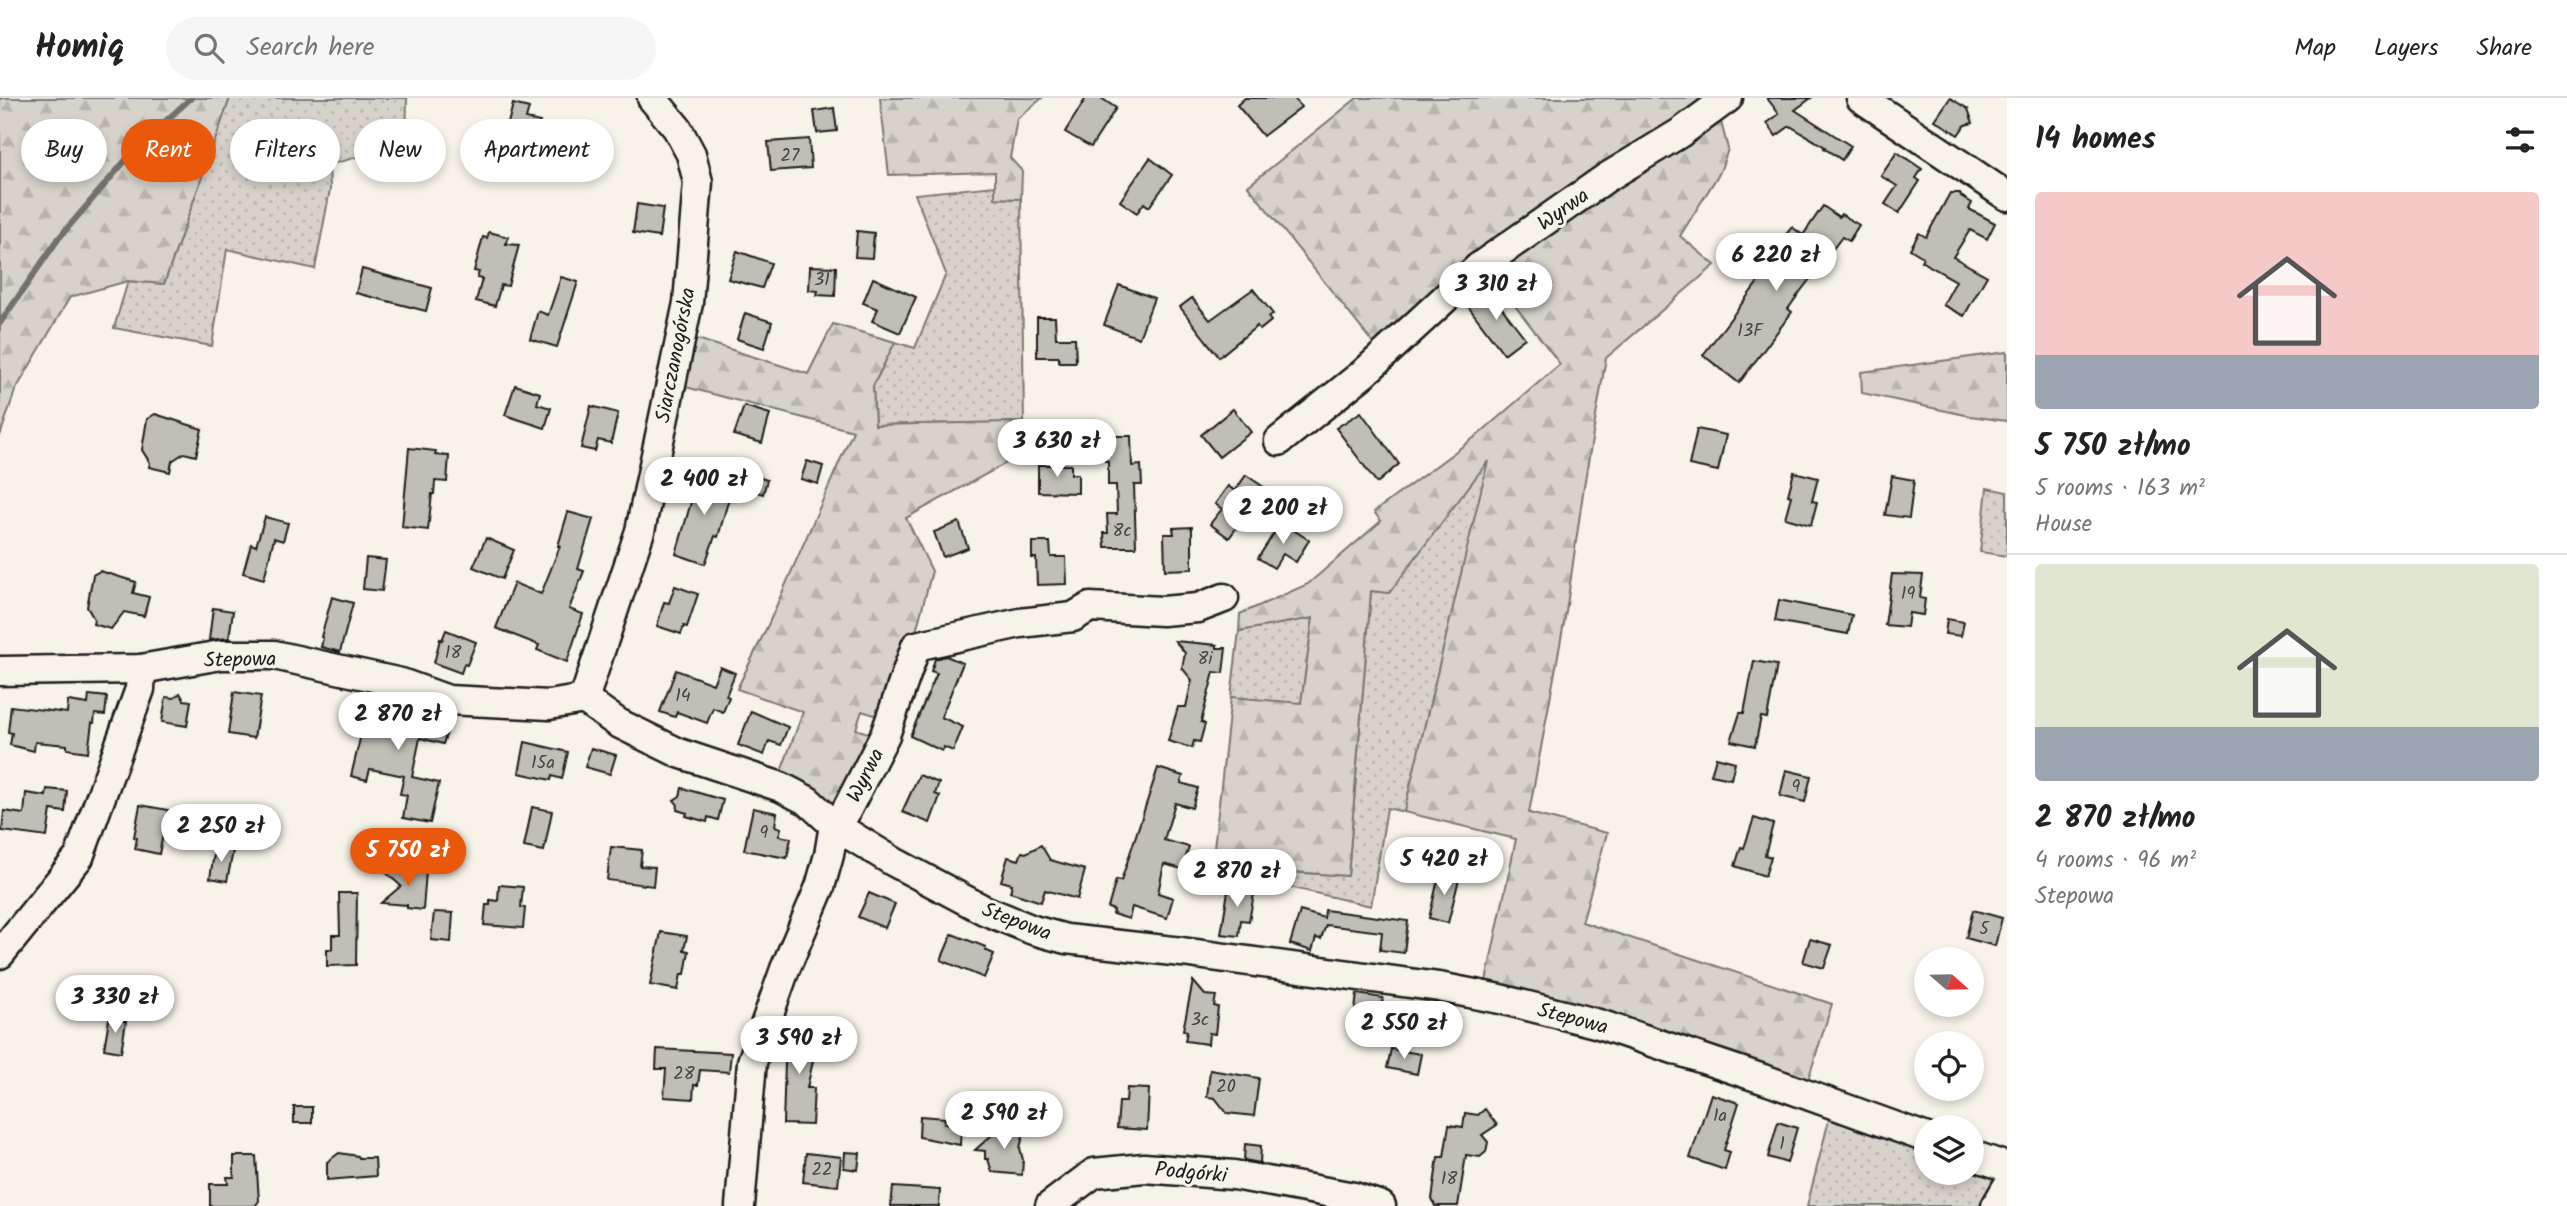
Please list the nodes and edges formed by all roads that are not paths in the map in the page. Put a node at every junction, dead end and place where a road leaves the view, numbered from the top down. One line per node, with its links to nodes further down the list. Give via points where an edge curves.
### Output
1 (652, 98): 9 (street, Siarczanogórska, via 691,153 698,182 688,303 640,531)
2 (1728, 98): 5 (street, Wyrwa, via 1479,267 1364,373)
3 (1861, 98): 4 (street)
4 (2007, 196)
5 (1279, 441)
6 (1224, 598): 10 (street, Wyrwa, via 1198,608 1162,611 1090,607 1073,617 1020,623 916,646 885,735 845,813)
7 (141, 669): 8 (street, Stepowa); 9 (street, Stepowa, via 221,655 274,655 401,683 449,700 549,705); 11 (street, via 140,689 79,857)
8 (0, 671)
9 (584, 699): 10 (street, Stepowa, via 618,723 679,753 781,787 808,801)
10 (834, 825): 12 (street, Stepowa, via 984,910 1033,930 1066,939 1439,986 1500,999 1599,1024); 16 (street, Wyrwa, via 820,887 752,1062)
11 (0, 954)
12 (1914, 1133)
13 (1984, 1159): 14 (street)
14 (2007, 1167)
15 (2007, 1187): 19 (street)
16 (740, 1206)
17 (1049, 1206): 18 (street, Podgórki, via 1094,1173 1144,1168 1234,1175)
18 (1381, 1206)
19 (1996, 1206)

